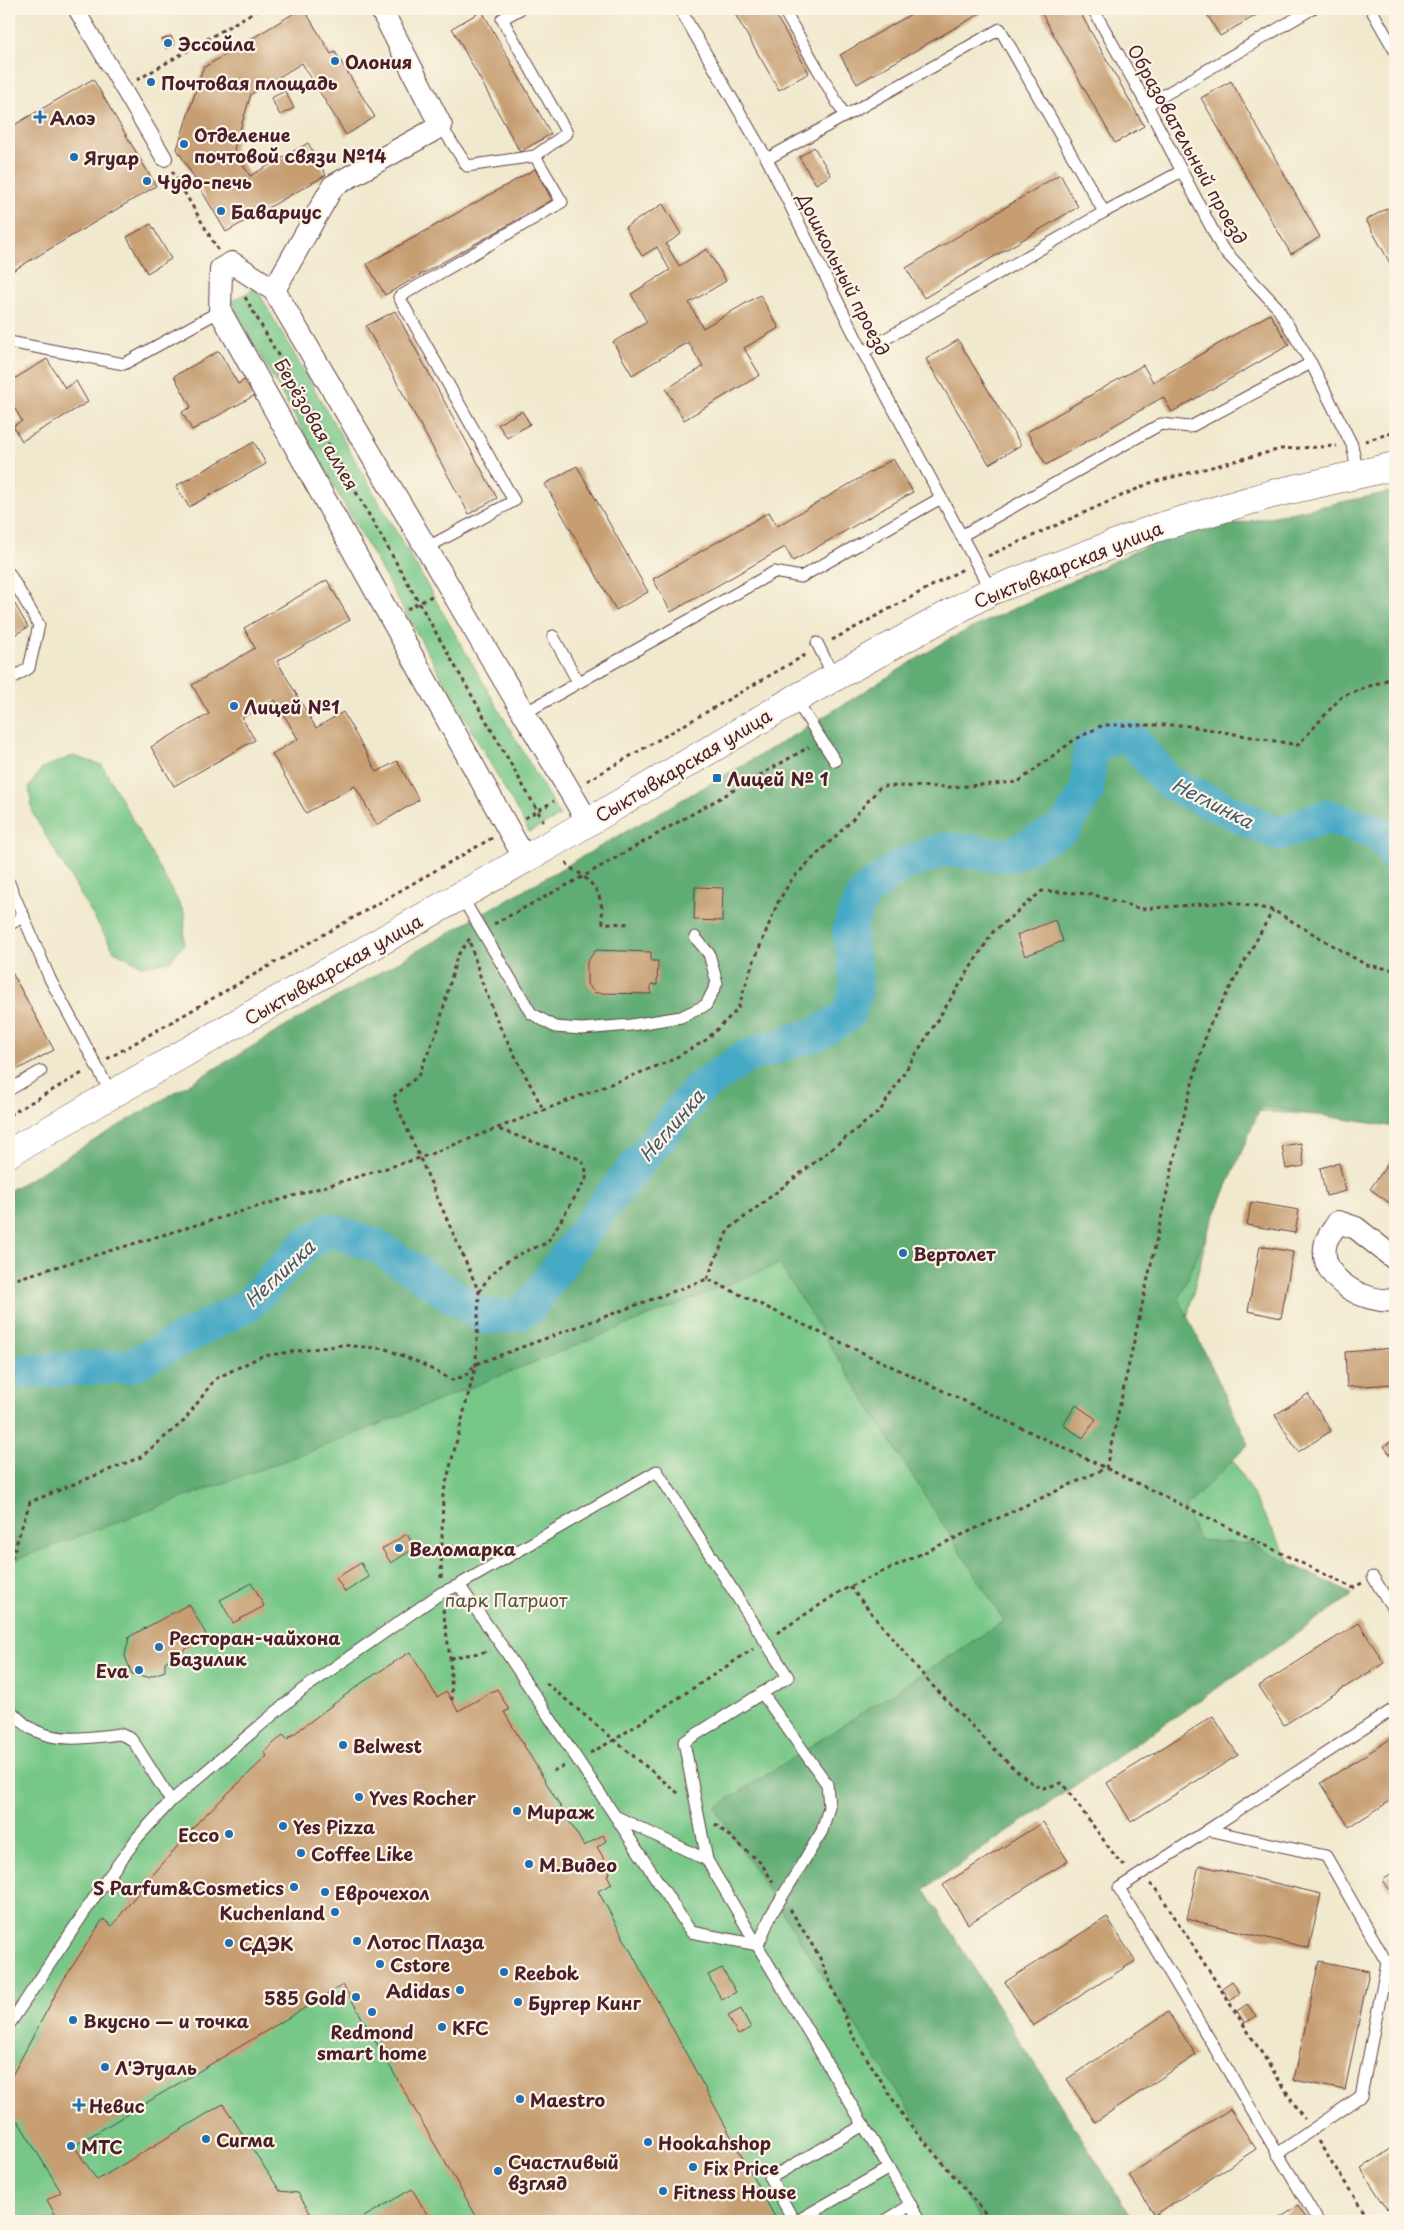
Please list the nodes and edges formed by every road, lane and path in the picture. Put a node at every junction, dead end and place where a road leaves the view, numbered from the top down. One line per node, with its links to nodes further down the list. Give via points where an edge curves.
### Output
1 (76, 9): 11 (street)
2 (259, 9): 11 (path)
3 (381, 9): 14 (street)
4 (520, 9): 15 (lane, via 502,19 567,133)
5 (680, 9): 17 (lane, Дошкольный проезд)
6 (783, 9): 13 (lane)
7 (1093, 9): 12 (lane, Образовательный проезд)
8 (1312, 9): 12 (lane)
9 (1371, 9): 10 (lane)
10 (1395, 51)
11 (124, 88): 16 (street)
12 (1147, 105): 18 (lane, Образовательный проезд)
13 (845, 116): 17 (lane); 19 (lane, via 1000,29)
14 (441, 126): 15 (lane, via 467,166); 21 (street, via 333,186)
15 (535, 156): 30 (lane, via 562,202 399,297 514,501)
16 (164, 158): 20 (path, Берёзовая аллея)
17 (767, 159): 24 (lane, Дошкольный проезд)
18 (1182, 171): 19 (lane); 25 (lane, Образовательный проезд, via 1222,248 1277,307)
19 (1104, 212): 24 (lane)
20 (224, 267): 21 (street, via 232,263); 22 (street); 34 (path, Берёзовая аллея)
21 (274, 290): 30 (street, Берёзовая аллея)
22 (220, 311): 23 (lane, via 124,364); 35 (street, Берёзовая аллея)
23 (9, 342)
24 (863, 352): 28 (lane, Дошкольный проезд)
25 (1311, 363): 27 (lane, Образовательный проезд, via 1352,444); 29 (lane, via 1190,427 1161,424)
26 (1395, 466): 27 (street, Сыктывкарская улица)
27 (1358, 474): 33 (street, Сыктывкарская улица, via 1272,494 1156,528)
28 (941, 498): 29 (lane, Дошкольный проезд); 41 (lane, via 801,576 774,572)
29 (961, 536): 33 (lane, Дошкольный проезд)
30 (426, 548): 32 (street, Берёзовая аллея)
31 (9, 573): 40 (lane, via 39,625 29,668)
32 (449, 587): 34 (path); 43 (street, Берёзовая аллея)
33 (991, 591): 42 (street, Сыктывкарская улица)
34 (418, 602): 35 (path); 47 (path, Берёзовая аллея)
35 (391, 618): 48 (street, Берёзовая аллея)
36 (553, 636): 41 (lane)
37 (817, 643): 38 (lane)
38 (829, 666)
39 (1395, 676): 63 (path, via 1342,696 1298,745 1183,725 1103,725 1074,740 1018,782 954,787 881,786 792,879 778,902 738,1009 732,1015 706,1040 670,1061)
40 (9, 680)
41 (578, 682): 43 (lane)
42 (795, 699): 44 (lane); 46 (street, Сыктывкарская улица)
43 (523, 714): 46 (street, Берёзовая аллея)
44 (821, 740): 45 (lane); 49 (path)
45 (835, 761)
46 (588, 822): 47 (street, Сыктывкарская улица)
47 (555, 842): 48 (street, Сыктывкарская улица); 49 (path, Берёзовая аллея, via 570,869)
48 (525, 859): 51 (street, Сыктывкарская улица)
49 (584, 876): 54 (path, Берёзовая аллея, via 601,896 604,923); 56 (path)
50 (9, 882): 53 (lane)
51 (461, 896): 56 (lane); 62 (street, Сыктывкарская улица)
52 (1273, 910): 59 (path, via 1366,965); 68 (path, via 1229,902 1141,909 1091,894 1042,891 993,932 880,1111 728,1230); 73 (path, via 1208,1028 1186,1106)
53 (24, 916): 55 (lane); 62 (lane, via 50,979)
54 (631, 924)
55 (9, 925)
56 (481, 931): 57 (lane, via 531,1013 555,1027 582,1028 681,1017 706,1005 717,983 710,954); 58 (path)
57 (695, 937)
58 (469, 938): 63 (path, via 482,982 500,1025); 66 (path, via 457,956 438,1030 418,1076 393,1096)
59 (1395, 970)
60 (41, 1071): 61 (lane)
61 (9, 1090)
62 (112, 1095): 65 (street, Сыктывкарская улица)
63 (544, 1111): 64 (path)
64 (497, 1129): 66 (path); 70 (path, via 575,1156 587,1170 586,1179 547,1243 504,1262)
65 (9, 1153)
66 (420, 1158): 69 (path); 70 (path)
67 (1395, 1260): 71 (street, via 1356,1228 1338,1222 1326,1242 1327,1267 1345,1287 1384,1301)
68 (707, 1279): 72 (path); 73 (path)
69 (9, 1281)
70 (479, 1292): 72 (path)
71 (1395, 1300)
72 (476, 1364): 74 (path, via 465,1376 452,1380 386,1349 342,1345 262,1356 215,1379 184,1420 141,1457 30,1502); 77 (path, via 443,1495)
73 (1106, 1468): 75 (path, via 1353,1588); 79 (path, via 840,1592)
74 (9, 1566)
75 (1373, 1577): 78 (lane)
76 (459, 1585): 77 (lane); 79 (lane, via 657,1471); 84 (lane)
77 (441, 1593): 81 (path); 86 (lane, via 302,1690)
78 (1395, 1612)
79 (765, 1641): 80 (lane, via 788,1677); 84 (path, via 614,1740)
80 (762, 1693): 89 (lane, via 684,1742); 90 (lane, via 827,1784 829,1807 822,1831 771,1915)
81 (452, 1700)
82 (1395, 1708): 88 (lane)
83 (9, 1709): 86 (lane, via 36,1731 56,1736 126,1736 135,1744)
84 (578, 1759): 85 (path); 87 (lane)
85 (553, 1771)
86 (172, 1801): 91 (lane, via 138,1837 115,1868)
87 (615, 1816): 89 (lane); 90 (lane, via 691,1932)
88 (1208, 1830): 93 (lane, via 1119,1888); 93 (lane, via 1326,1856 1387,1963 1361,2096)
89 (707, 1860): 90 (lane)
90 (758, 1946): 92 (lane)
91 (9, 2025)
92 (864, 2125): 94 (lane); 96 (lane, via 770,2178)
93 (1277, 2154): 99 (lane)
94 (889, 2168): 95 (lane); 96 (lane)
95 (911, 2206): 97 (lane); 98 (lane)
96 (796, 2221)
97 (885, 2221)
98 (920, 2221)
99 (1318, 2221)

